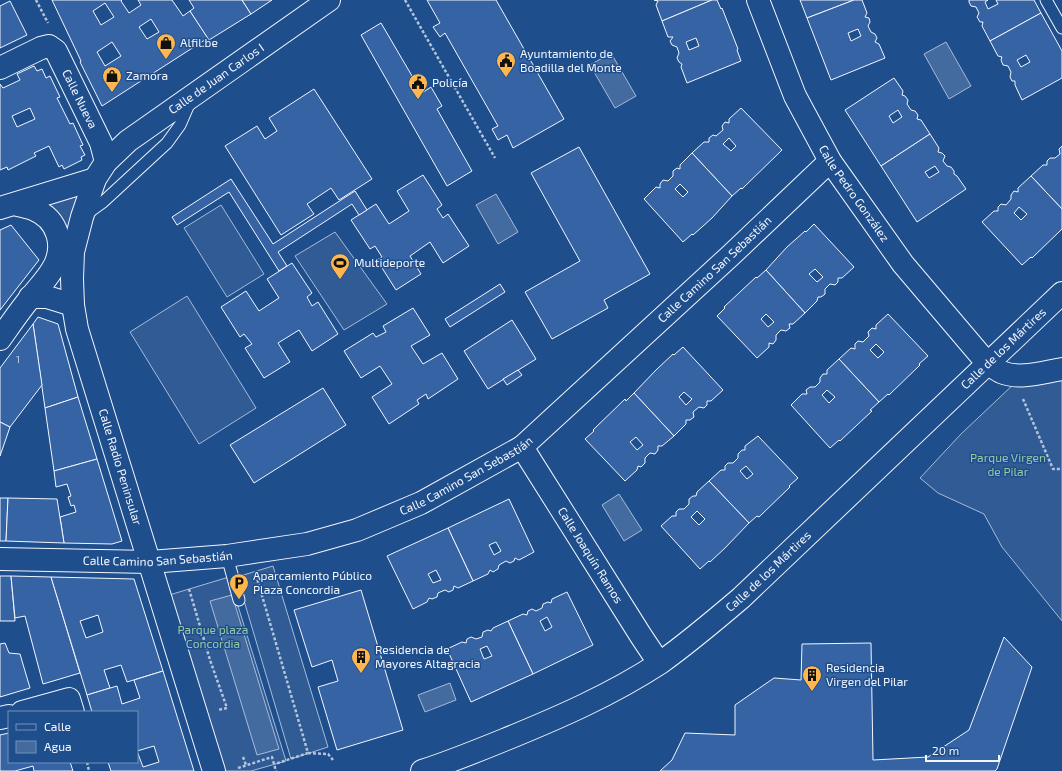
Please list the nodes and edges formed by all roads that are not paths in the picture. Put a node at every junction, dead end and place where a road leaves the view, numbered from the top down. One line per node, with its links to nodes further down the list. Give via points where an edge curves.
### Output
1 (329, 0): 6 (street, Calle de Juan Carlos I)
2 (758, 0): 7 (street, Calle Pedro González, via 796,96)
3 (1046, 0): 4 (lane)
4 (1062, 28)
5 (0, 68): 8 (street, Calle Nueva, via 41,48 49,46 56,51 101,142)
6 (194, 94): 8 (street, Calle de Juan Carlos I, via 128,141); 10 (lane, via 180,125 167,143 103,202)
7 (830, 161): 15 (street, Calle Pedro González, via 903,264); 17 (street, Calle Camino San Sebastián)
8 (101, 170): 9 (street, Calle de Juan Carlos I); 10 (street, Calle Radio Peninsular)
9 (8, 206): 12 (street, via 34,209 46,217 59,237 59,251 52,269)
10 (82, 217): 13 (street, Calle Radio Peninsular, via 73,252)
11 (1062, 293): 15 (street, Calle de los Mártires)
12 (30, 297): 13 (street, via 47,297); 14 (street)
13 (73, 305): 20 (street, Calle Radio Peninsular, via 77,329)
14 (0, 339)
15 (988, 364): 16 (street, via 1010,374 1028,375); 22 (street, Calle de los Mártires, via 741,598)
16 (1062, 369)
17 (522, 446): 18 (street, Calle Camino San Sebastián, via 421,503 357,530 307,544); 22 (street, Calle Joaquín Ramos)
18 (227, 556): 20 (street, Calle Camino San Sebastián); 21 (lane)
19 (0, 559): 20 (street, Calle Camino San Sebastián)
20 (150, 562): 25 (street, Calle Radio Peninsular)
21 (239, 600)
22 (659, 663): 26 (street, Calle de los Mártires, via 614,690 553,720)
23 (26, 711): 24 (street, via 69,699)
24 (72, 711)
25 (214, 771)
26 (422, 771)

